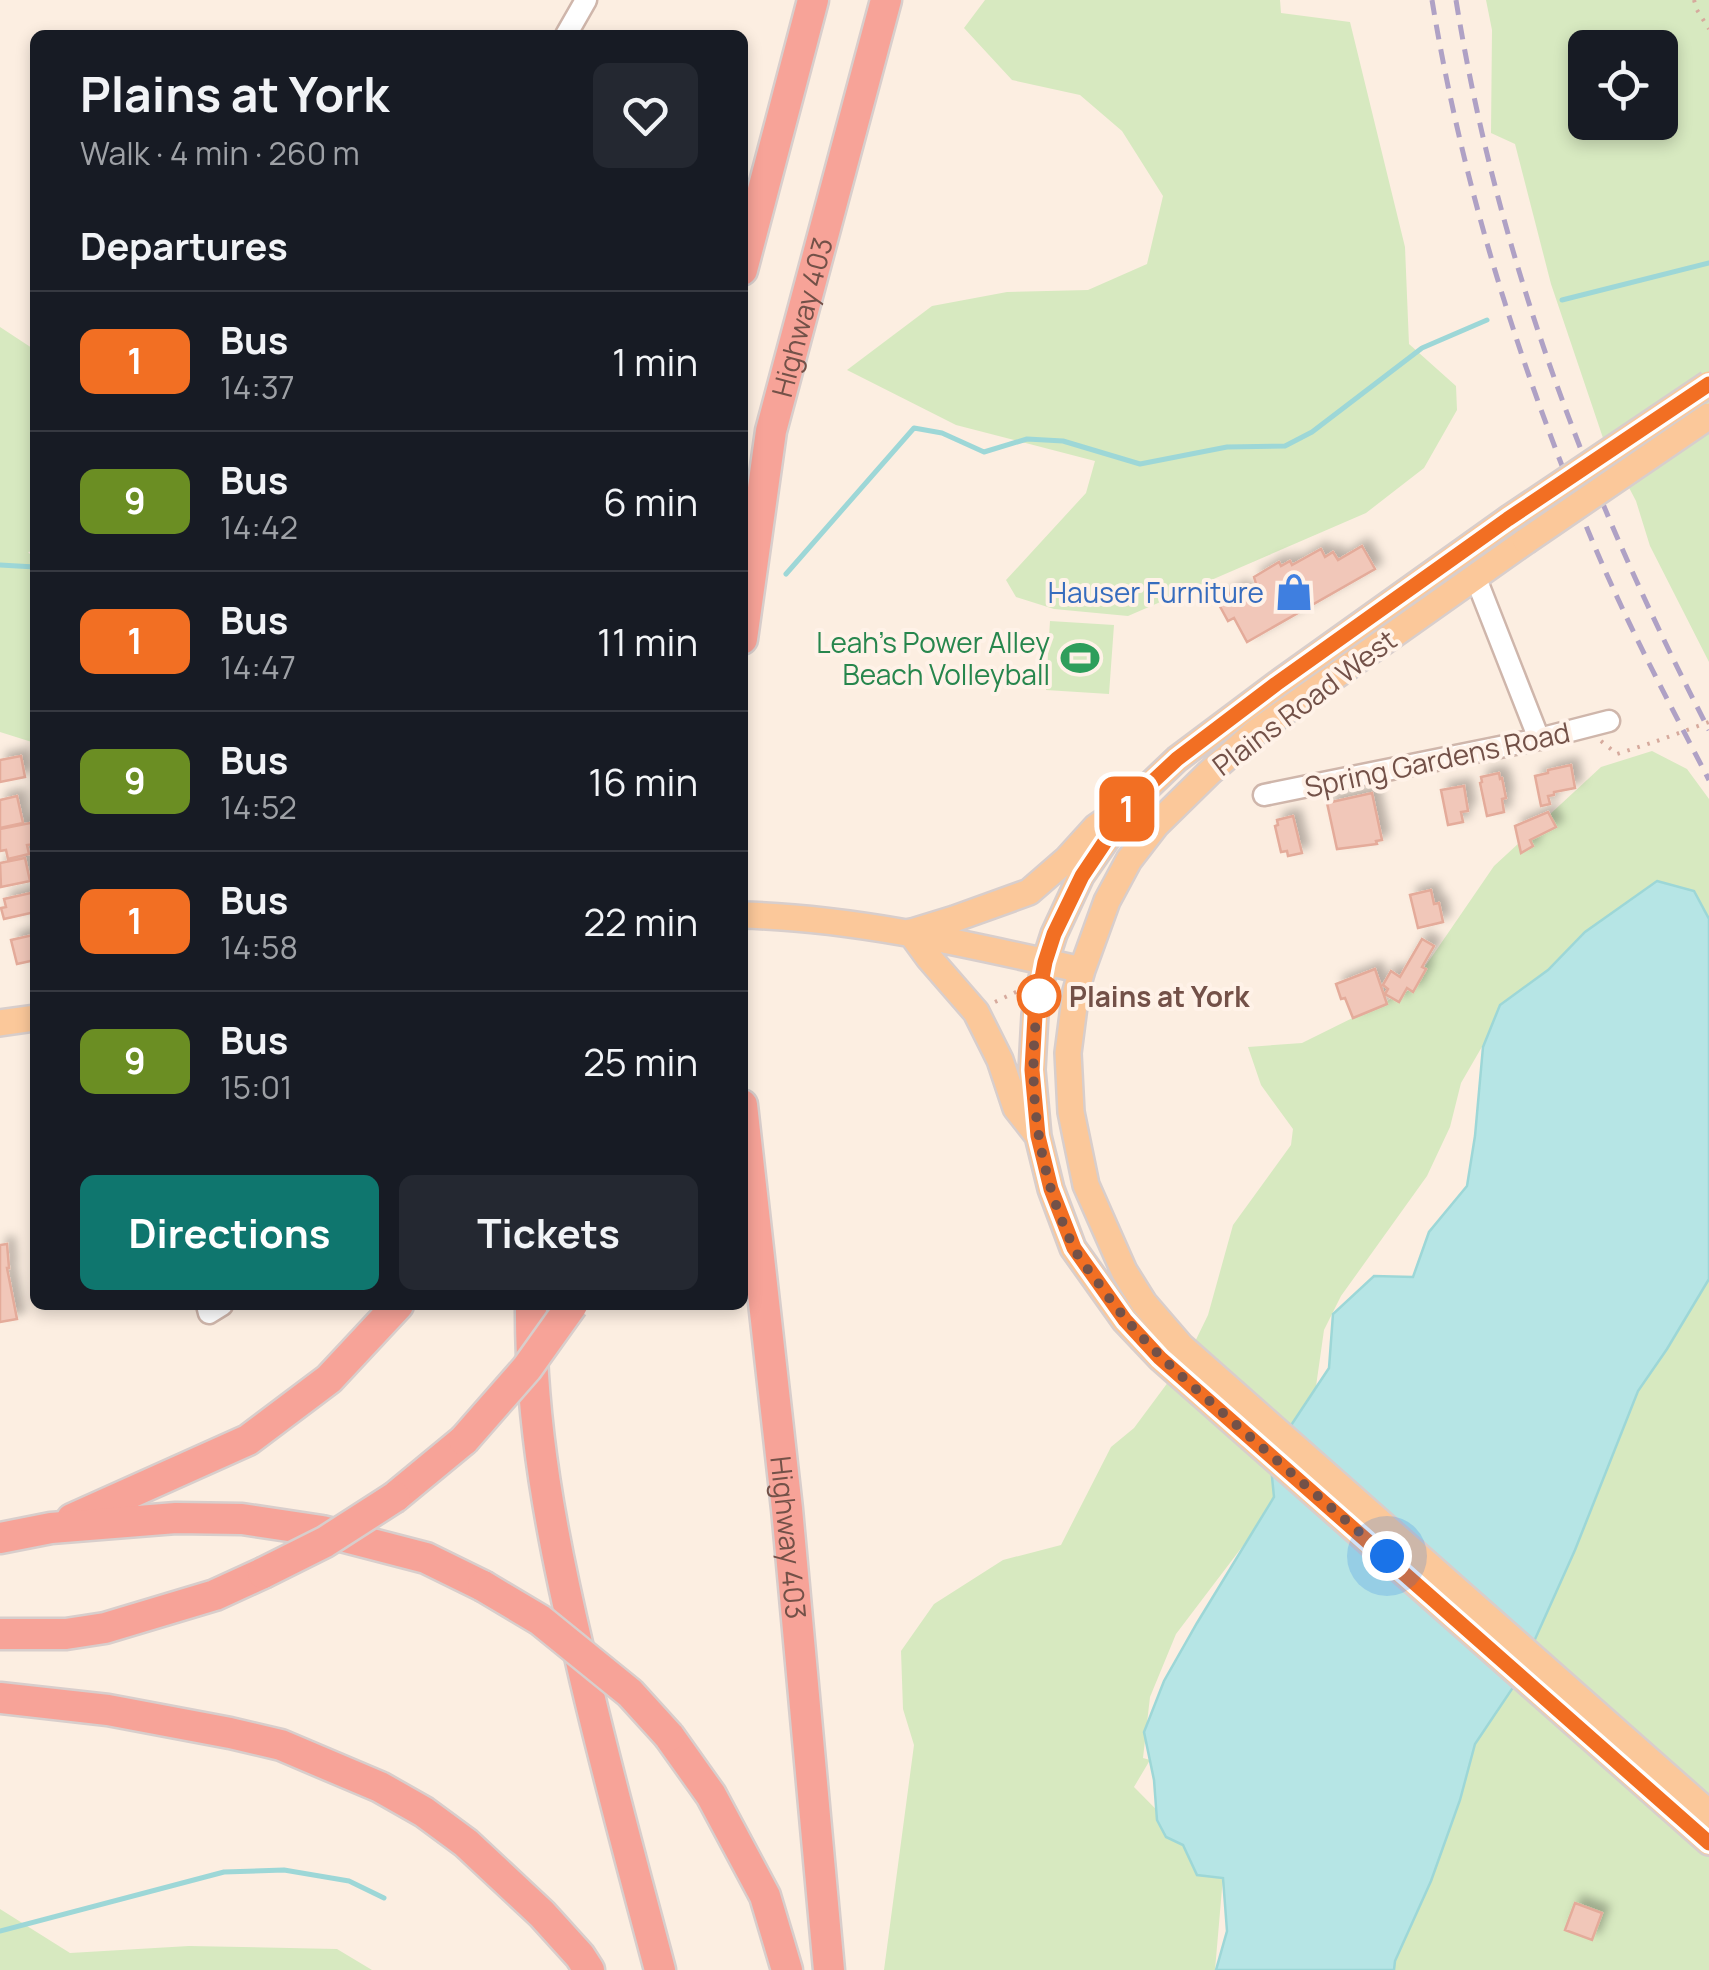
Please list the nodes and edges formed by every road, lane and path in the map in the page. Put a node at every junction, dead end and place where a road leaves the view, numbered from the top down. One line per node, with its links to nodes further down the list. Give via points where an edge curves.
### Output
1 (586, 0): 6 (street)
2 (813, 0): 7 (highway)
3 (886, 0): 10 (highway, Highway 403)
4 (1694, 0): 5 (path)
5 (1709, 29)
6 (569, 30)
7 (748, 247)
8 (1709, 384): 18 (main road, Plains Road West, bridge, via 1276,684)
9 (1709, 416): 12 (main road, Plains Road West, bridge)
10 (770, 432): 11 (highway); 13 (highway, Highway 403)
11 (748, 486)
12 (1476, 576): 16 (street); 22 (main road, Plains Road West, via 1256,732 1156,825 1107,901)
13 (748, 595)
14 (1709, 722): 15 (path, bridge, via 1616,754)
15 (1603, 730): 16 (street, Spring Gardens Road)
16 (1540, 739): 17 (street, Spring Gardens Road)
17 (1264, 795)
18 (1133, 800): 20 (main road, via 1030,892); 21 (main road, Plains Road West, via 1082,876)
19 (748, 915): 20 (main road)
20 (910, 932): 21 (main road); 25 (main road, via 976,1012 1016,1108)
21 (1045, 962): 22 (main road); 25 (main road, Plains Road West, via 1032,1070)
22 (1082, 970): 30 (main road, Plains Road West, via 1068,1053 1071,1112 1086,1184 1124,1271)
23 (30, 1019): 24 (main road)
24 (0, 1023)
25 (1038, 1136): 30 (main road, via 1074,1248 1125,1320)
26 (748, 1159): 41 (highway, Highway 403)
27 (393, 1310): 31 (highway, via 328,1379 248,1440)
28 (531, 1310): 39 (highway, via 540,1459 562,1580)
29 (568, 1310): 33 (highway, bridge, via 464,1440 325,1542 215,1595 105,1628)
30 (1171, 1352): 35 (main road)
31 (51, 1528): 32 (highway); 40 (highway, bridge, via 176,1518 322,1531 426,1558 540,1620 630,1693 711,1795 765,1896)
32 (0, 1538)
33 (0, 1634)
34 (0, 1698): 38 (highway, via 230,1733 281,1745 380,1787 466,1843 542,1914)
35 (1621, 1749): 36 (main road); 37 (main road)
36 (1709, 1813)
37 (1709, 1842)
38 (589, 1970)
39 (660, 1970)
40 (786, 1970)
41 (829, 1970)

